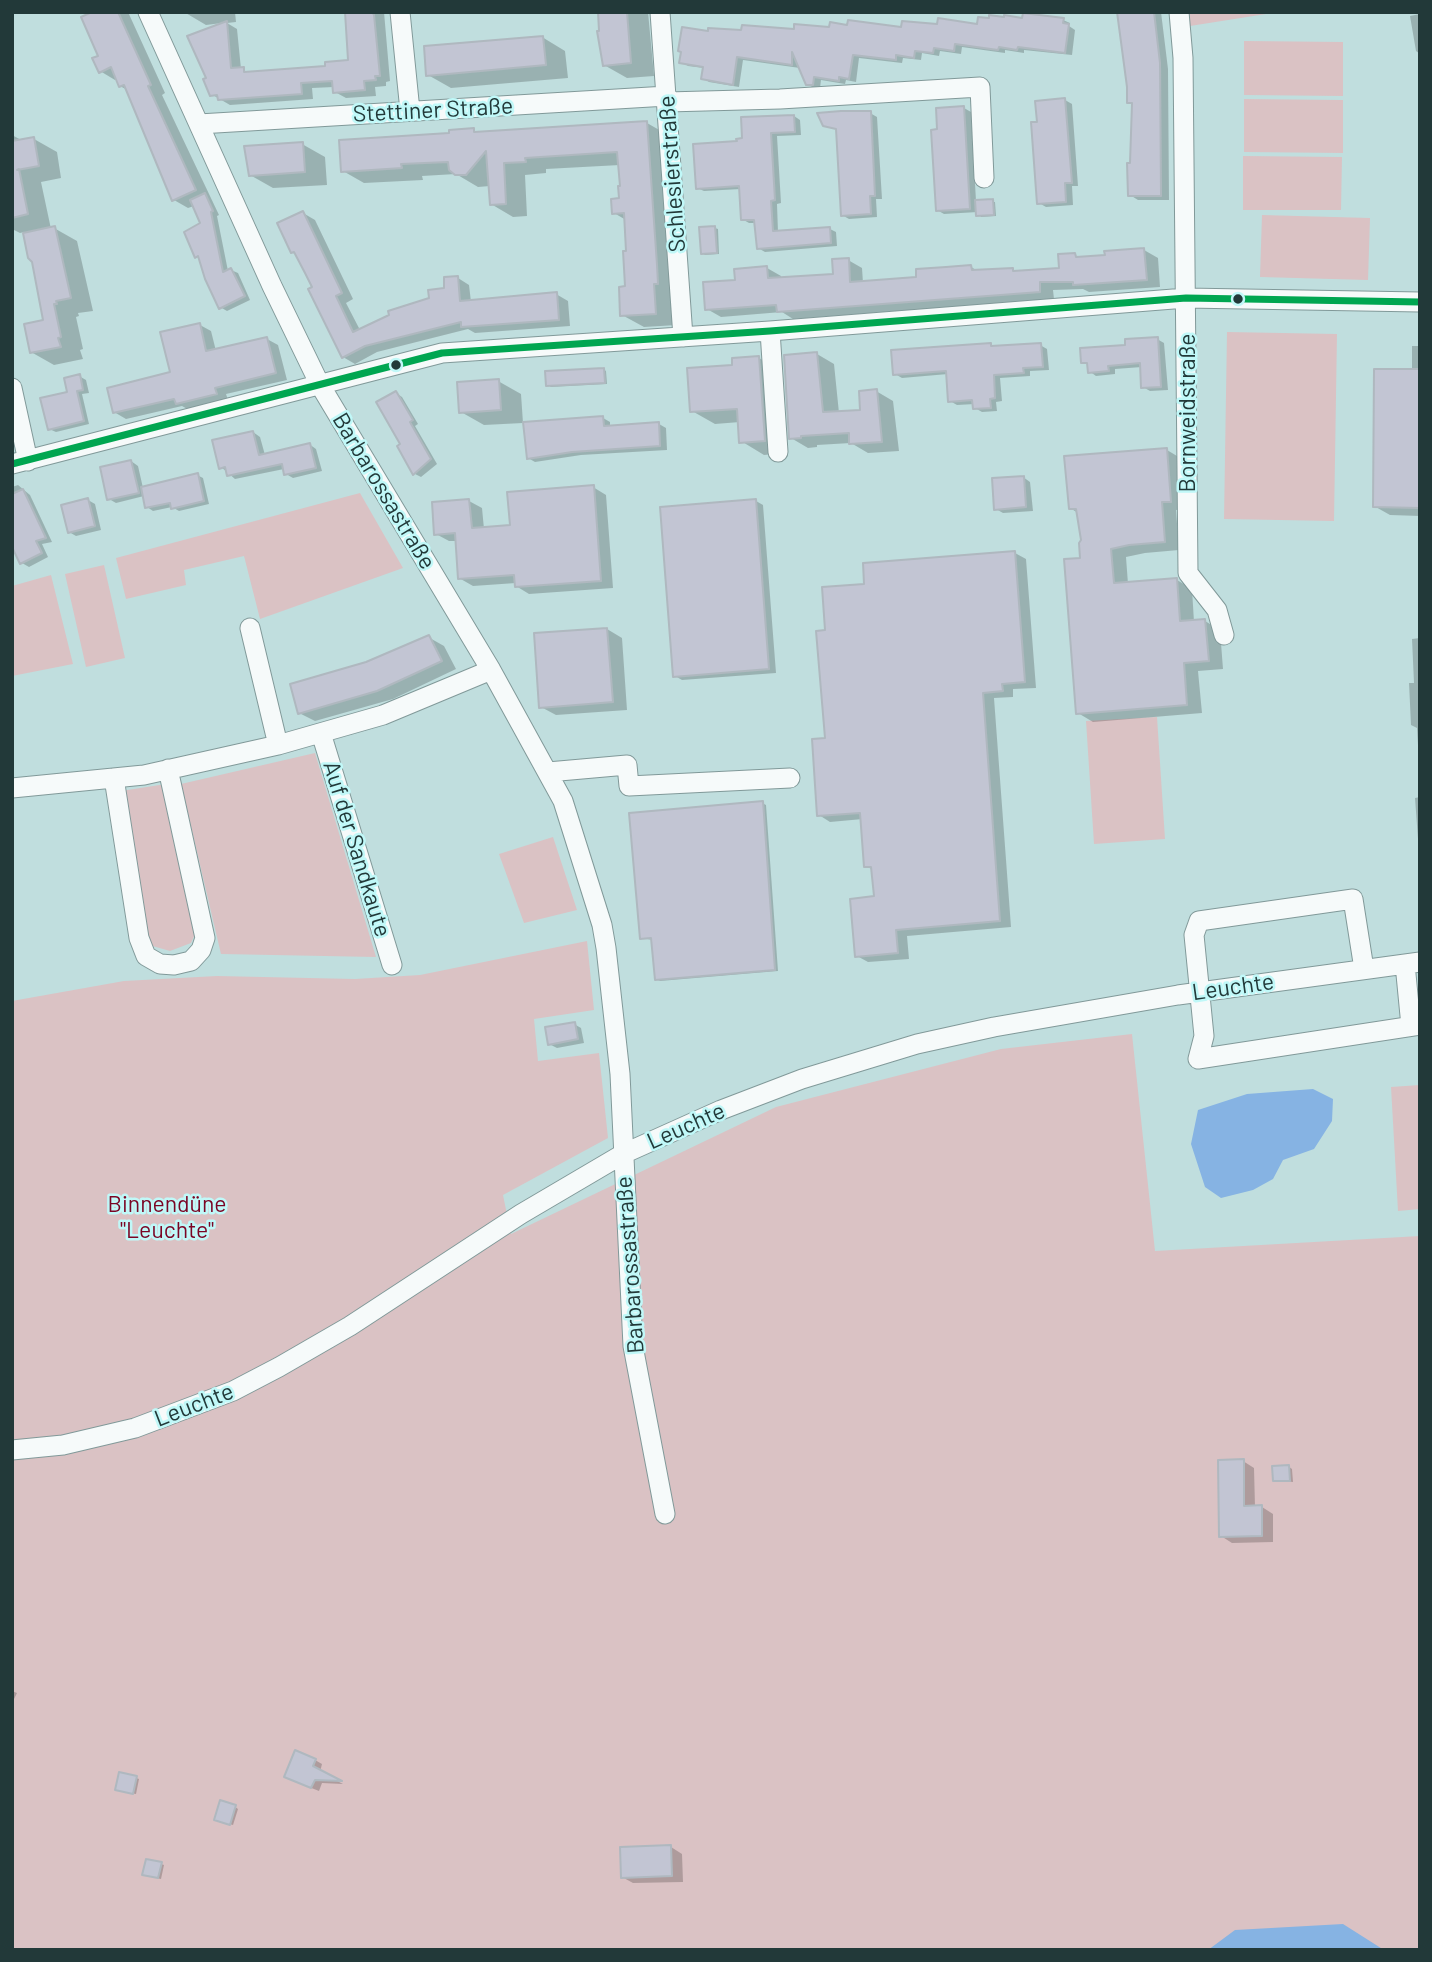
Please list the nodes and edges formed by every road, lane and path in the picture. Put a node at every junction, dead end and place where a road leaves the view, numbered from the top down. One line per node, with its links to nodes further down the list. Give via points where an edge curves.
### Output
1 (148, 12): 7 (street, Barbarossastraße)
2 (400, 12): 6 (street)
3 (660, 12): 5 (street, Schlesierstraße)
4 (1179, 12): 9 (street, Bornweidstraße)
5 (667, 99): 6 (street, Stettiner Straße); 8 (street, Stettiner Straße, via 780,99 980,88); 12 (street, Schlesierstraße)
6 (410, 111): 7 (street, Stettiner Straße)
7 (199, 124): 13 (street, Barbarossastraße)
8 (984, 177)
9 (1186, 298): 10 (street); 11 (street); 18 (street, Bornweidstraße, via 1188,573 1217,610)
10 (1420, 302)
11 (770, 331): 12 (street); 15 (street)
12 (683, 337): 13 (street, via 442,353)
13 (320, 385): 16 (street); 19 (street, Barbarossastraße)
14 (12, 388): 16 (street)
15 (778, 452)
16 (20, 463)
17 (250, 628): 21 (street)
18 (1224, 635)
19 (491, 670): 20 (street, Auf der Sandkaute, via 383,715); 23 (street, Barbarossastraße)
20 (321, 733): 21 (street, Auf der Sandkaute); 28 (street, Auf der Sandkaute)
21 (278, 745): 22 (street, Auf der Sandkaute)
22 (168, 769): 24 (street, Auf der Sandkaute); 24 (street, via 205,938 191,961 173,965 146,956 138,938)
23 (548, 772): 25 (street, via 627,765 629,786); 32 (street, Barbarossastraße, via 563,801 602,925 620,1074)
24 (114, 778): 26 (street, Auf der Sandkaute)
25 (790, 778)
26 (12, 788)
27 (1412, 963): 29 (street, Leuchte); 31 (street)
28 (392, 965)
29 (1364, 969): 30 (street, Leuchte); 30 (street, via 1353,899 1205,919 1199,921 1194,935)
30 (1200, 992): 31 (street, via 1204,1036 1198,1059); 32 (street, Leuchte, via 917,1044 802,1079)
31 (1415, 1026)
32 (623, 1154): 33 (street, Leuchte, via 521,1214 350,1326 233,1391 135,1428 62,1445); 34 (street, Barbarossastraße, via 633,1346)
33 (12, 1450)
34 (665, 1514)

